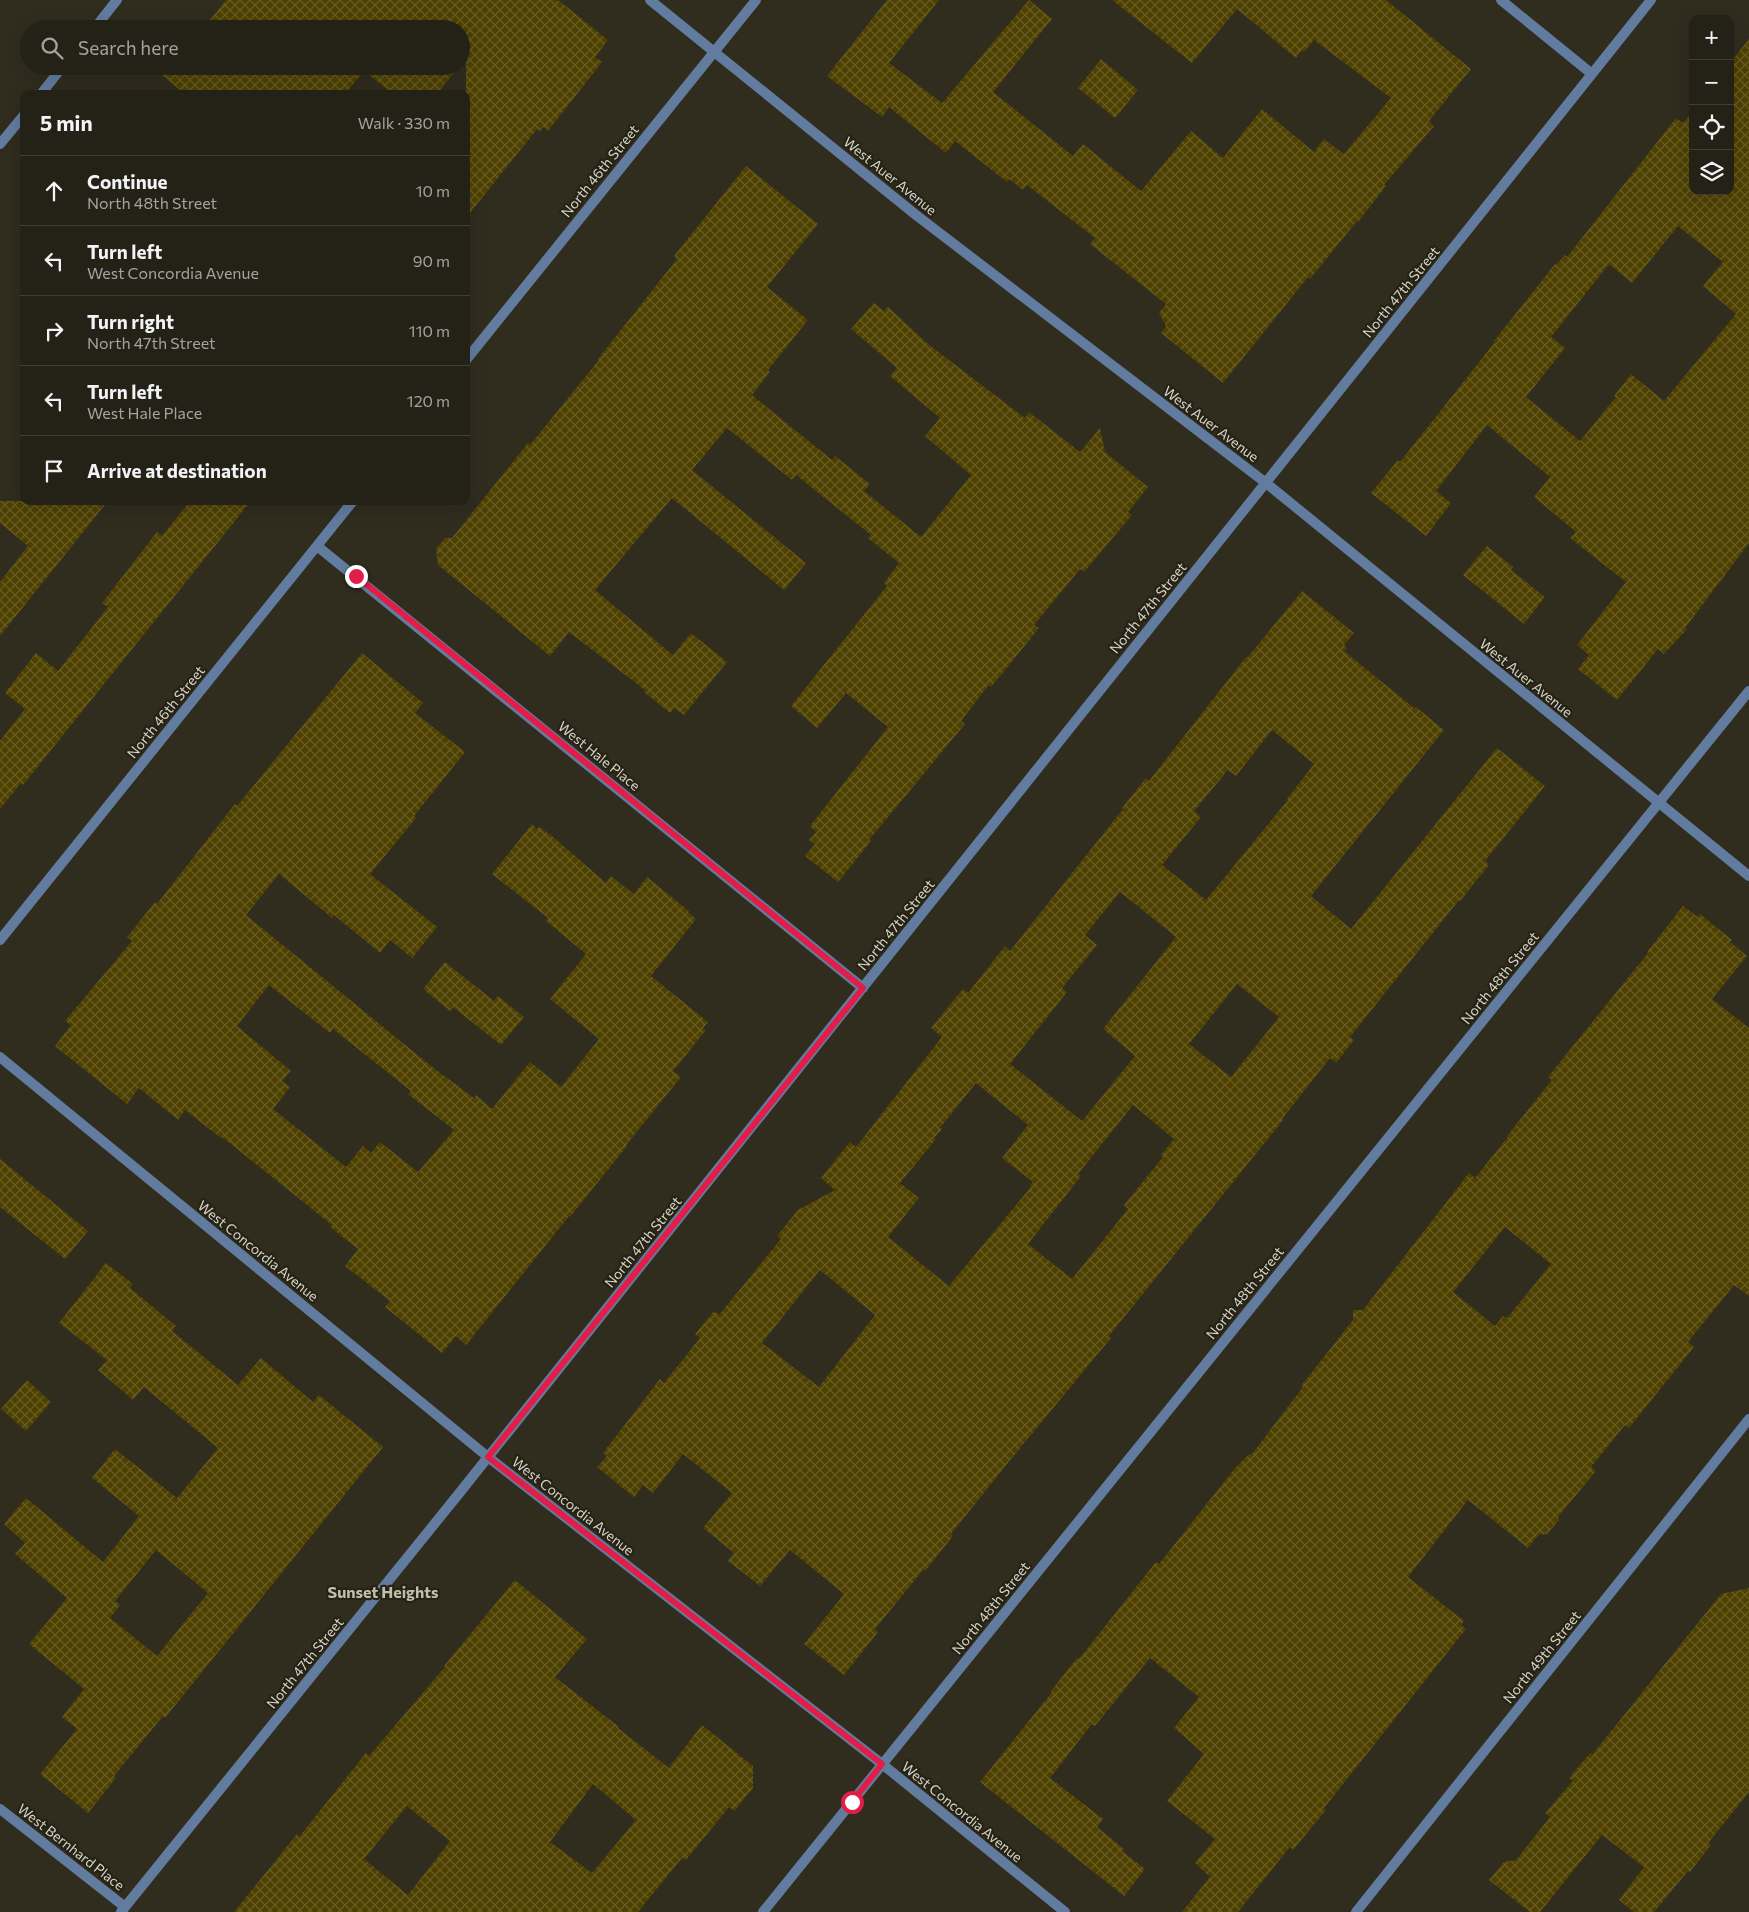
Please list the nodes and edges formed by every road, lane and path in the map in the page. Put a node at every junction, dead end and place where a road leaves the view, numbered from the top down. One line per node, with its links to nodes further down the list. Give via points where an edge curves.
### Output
1 (117, 0): 6 (street)
2 (650, 0): 7 (street, West Auer Avenue)
3 (756, 0): 7 (street, North 46th Street)
4 (1501, 0): 8 (street)
5 (1651, 0): 8 (street, North 47th Street)
6 (101, 20)
7 (714, 52): 13 (street, North 46th Street); 14 (street, West Auer Avenue, via 916,215)
8 (1592, 74): 14 (street, North 47th Street)
9 (56, 75): 10 (street)
10 (44, 90)
11 (20, 120): 12 (street)
12 (0, 144)
13 (470, 355)
14 (1266, 483): 18 (street, West Auer Avenue); 21 (street, North 47th Street)
15 (350, 505): 16 (street, North 46th Street)
16 (317, 546): 20 (street, North 46th Street); 21 (street, West Hale Place)
17 (1749, 691): 18 (street, North 48th Street)
18 (1658, 804): 19 (street, West Auer Avenue); 25 (street, North 48th Street)
19 (1749, 876)
20 (0, 940)
21 (863, 988): 24 (street, North 47th Street)
22 (0, 1057): 24 (street, West Concordia Avenue)
23 (1749, 1419): 30 (street, North 49th Street)
24 (488, 1457): 25 (street, West Concordia Avenue); 27 (street, North 47th Street)
25 (882, 1764): 28 (street, North 48th Street); 29 (street, West Concordia Avenue)
26 (0, 1809): 27 (street, West Bernhard Place)
27 (123, 1910)
28 (763, 1912)
29 (1065, 1912)
30 (1356, 1912)

